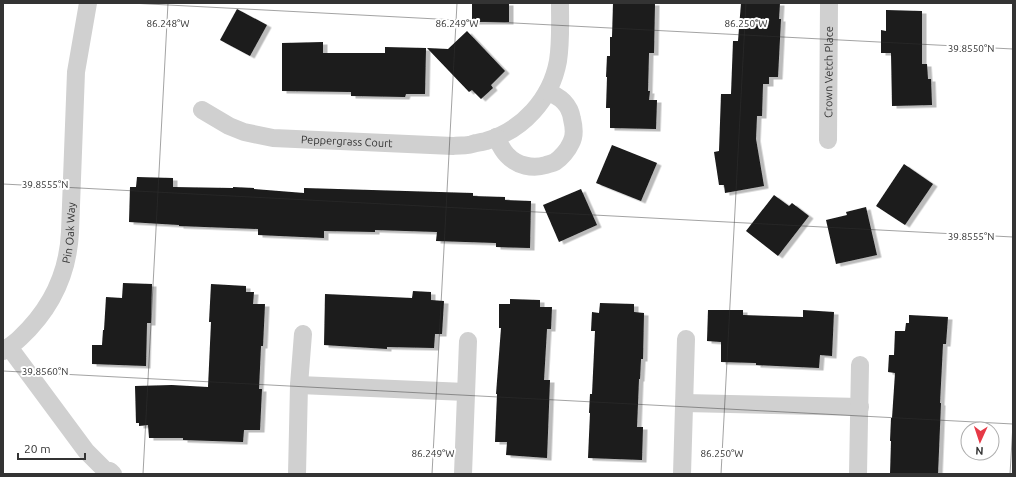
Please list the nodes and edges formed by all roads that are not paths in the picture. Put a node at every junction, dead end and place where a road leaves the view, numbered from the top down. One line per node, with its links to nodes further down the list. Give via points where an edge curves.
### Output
1 (88, 3): 11 (street, Pin Oak Way, via 76,72 68,256 60,283 47,307 19,339)
2 (560, 3): 4 (street, Peppergrass Court, via 558,61)
3 (829, 3): 7 (street, Crown Vetch Place)
4 (547, 92): 6 (street, Peppergrass Court, via 527,118 508,132); 6 (street, via 563,100 571,113 574,128 572,142 554,162 535,167 520,164 507,156)
5 (202, 110): 6 (street, Peppergrass Court, via 244,132 274,138 453,146 469,145)
6 (496, 136)
7 (828, 140)
8 (303, 334): 13 (street)
9 (686, 339): 15 (street)
10 (468, 341): 14 (street)
11 (6, 349): 17 (street, via 86,451 105,470)
12 (860, 365): 16 (street)
13 (299, 385): 14 (street); 18 (street)
14 (466, 392): 19 (street)
15 (684, 403): 16 (street); 20 (street)
16 (860, 407): 21 (street)
17 (113, 474)
18 (297, 474)
19 (463, 474)
20 (682, 474)
21 (858, 474)

